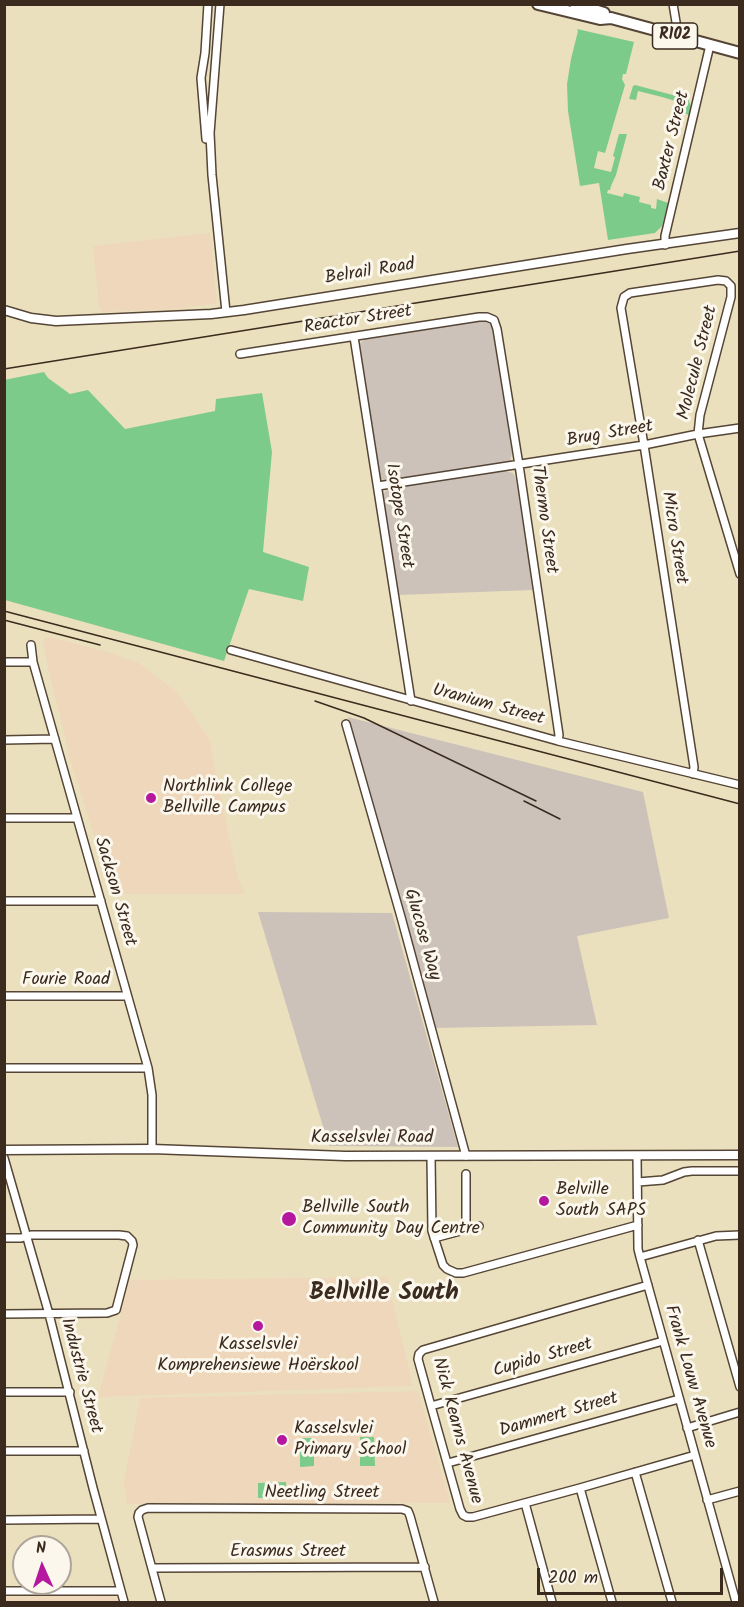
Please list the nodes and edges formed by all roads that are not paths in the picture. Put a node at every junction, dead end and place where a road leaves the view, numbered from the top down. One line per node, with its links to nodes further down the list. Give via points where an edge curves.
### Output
1 (208, 4): 10 (street, via 201,78)
2 (220, 4): 10 (street, via 210,133)
3 (575, 4): 6 (main road, R102)
4 (673, 4): 7 (street)
5 (540, 5): 6 (main road, R102)
6 (611, 18): 7 (main road, R102)
7 (674, 35): 8 (main road, R102)
8 (710, 45): 9 (main road, R102); 12 (street, Baxter Street)
9 (740, 53)
10 (212, 174): 15 (street)
11 (740, 233): 12 (street, Belrail Road)
12 (665, 245): 15 (street, Belrail Road)
13 (731, 297): 20 (street, Molecule Street); 21 (street, Micro Street, via 732,288 726,280 624,297 621,308)
14 (4, 310): 15 (street, Belrail Road, via 38,319 69,321)
15 (226, 312)
16 (479, 317): 17 (street, Reactor Street); 22 (street, Thermo Street, via 494,320 498,329)
17 (354, 337): 18 (street, Reactor Street); 23 (street, Isotope Street)
18 (240, 354)
19 (740, 428): 20 (street, Brug Street)
20 (698, 434): 21 (street, Brug Street); 24 (street, Molecule Street)
21 (644, 445): 22 (street, Brug Street); 34 (street, Micro Street)
22 (519, 465): 23 (street, Brug Street); 33 (street, Thermo Street)
23 (378, 486): 29 (street, Isotope Street)
24 (740, 574)
25 (31, 645): 28 (street, Sackson Street)
26 (231, 650): 29 (street, Uranium Street)
27 (4, 662): 28 (street)
28 (33, 662): 31 (street, Sackson Street)
29 (411, 700): 33 (street, Uranium Street)
30 (346, 724): 48 (street, Glucose Way)
31 (55, 739): 32 (street); 37 (street, Sackson Street)
32 (4, 740)
33 (558, 741): 34 (street, Uranium Street)
34 (693, 774): 35 (street, Uranium Street)
35 (740, 785)
36 (4, 818): 37 (street)
37 (77, 818): 39 (street, Sackson Street)
38 (4, 901): 39 (street)
39 (100, 901): 41 (street, Sackson Street)
40 (4, 996): 41 (street, Fourie Road)
41 (127, 996): 43 (street, Sackson Street)
42 (4, 1068): 43 (street)
43 (148, 1068): 44 (street, Sackson Street)
44 (152, 1149): 45 (street, Kasselsvlei Road); 47 (street, Kasselsvlei Road)
45 (4, 1150)
46 (740, 1155): 49 (street, Kasselsvlei Road)
47 (431, 1156): 48 (street, Kasselsvlei Road); 60 (street)
48 (465, 1156): 49 (street, Kasselsvlei Road)
49 (637, 1156): 53 (street, Frank Louw Avenue)
50 (4, 1158): 58 (street, Industrie Street)
51 (740, 1171): 53 (street, via 692,1171 663,1180)
52 (466, 1174): 56 (street)
53 (638, 1182): 54 (street, Frank Louw Avenue)
54 (638, 1225): 60 (street, via 460,1273 443,1264); 62 (street, Frank Louw Avenue)
55 (479, 1226): 56 (street)
56 (466, 1230): 60 (street)
57 (740, 1235): 61 (street)
58 (27, 1236): 59 (street); 65 (street, Industrie Street); 65 (street, via 127,1236 132,1241 116,1310)
59 (4, 1238)
60 (434, 1238)
61 (698, 1240): 62 (street); 67 (street)
62 (640, 1257): 63 (street, Frank Louw Avenue)
63 (648, 1285): 66 (street, Frank Louw Avenue); 71 (street, Nick Kearns Avenue, via 423,1350 418,1359)
64 (4, 1314): 65 (street)
65 (49, 1314): 69 (street, Industrie Street)
66 (663, 1341): 70 (street, Frank Louw Avenue); 71 (street, Cupido Street)
67 (740, 1386)
68 (4, 1392): 69 (street)
69 (69, 1392): 75 (street, Industrie Street)
70 (679, 1399): 73 (street, Frank Louw Avenue); 77 (street, Dammert Street)
71 (431, 1406): 77 (street, Nick Kearns Avenue)
72 (740, 1412): 73 (street)
73 (687, 1428): 76 (street, Frank Louw Avenue)
74 (4, 1451): 75 (street)
75 (84, 1451): 83 (street, Industrie Street)
76 (695, 1455): 78 (street, Nick Kearns Avenue); 81 (street, Frank Louw Avenue)
77 (448, 1463): 82 (street, Nick Kearns Avenue, via 465,1517)
78 (635, 1472): 79 (street, Nick Kearns Avenue); 94 (street)
79 (580, 1488): 82 (street, Nick Kearns Avenue); 93 (street)
80 (740, 1491): 81 (street)
81 (707, 1500): 95 (street, Frank Louw Avenue)
82 (525, 1503): 92 (street)
83 (101, 1519): 84 (street); 88 (street, Industrie Street)
84 (4, 1520)
85 (424, 1567): 86 (street, Erasmus Street); 86 (street, Neetling Street, via 410,1516 402,1509 148,1508 138,1517); 91 (street, Neetling Street)
86 (152, 1568): 90 (street)
87 (4, 1591): 88 (street)
88 (121, 1591): 89 (street, Industrie Street)
89 (124, 1602)
90 (161, 1602)
91 (434, 1602)
92 (552, 1602)
93 (612, 1602)
94 (672, 1602)
95 (736, 1602)

